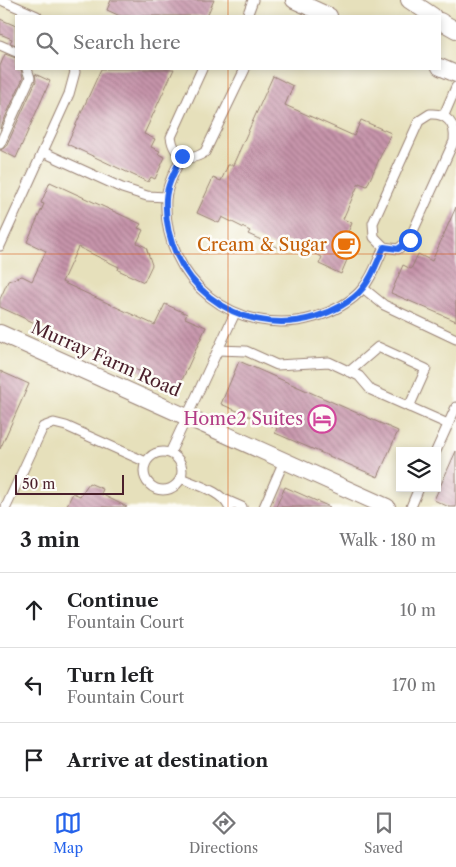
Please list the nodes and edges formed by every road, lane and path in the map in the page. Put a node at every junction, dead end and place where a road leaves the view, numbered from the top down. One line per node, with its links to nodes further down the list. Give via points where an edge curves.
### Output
1 (1, 0): 5 (lane)
2 (253, 0): 6 (lane)
3 (294, 0): 7 (street)
4 (410, 0): 8 (street)
5 (34, 15)
6 (247, 15)
7 (327, 15)
8 (432, 15)
9 (441, 22): 10 (street)
10 (456, 30)
11 (0, 45): 12 (lane)
12 (15, 52)
13 (441, 66): 18 (street)
14 (27, 70): 21 (lane, via 30,78)
15 (74, 70): 22 (lane, via 69,94)
16 (202, 70): 23 (lane, via 171,138 176,152)
17 (245, 70): 23 (lane, via 205,152 198,157)
18 (456, 74)
19 (456, 87): 20 (lane)
20 (444, 116): 26 (lane, via 454,126 454,140 410,240 398,249); 26 (lane, via 430,114 419,121 373,223 374,237)
21 (0, 144)
22 (43, 152): 24 (lane, via 122,188 147,196); 25 (lane)
23 (182, 156): 24 (lane)
24 (166, 197): 28 (lane, via 167,226 175,253 190,278 210,298)
25 (0, 246)
26 (384, 247): 27 (lane)
27 (363, 288): 28 (lane, via 346,303 325,314 303,320 280,323); 30 (lane, via 384,305)
28 (235, 313): 31 (lane)
29 (0, 333): 35 (street, Murray Farm Road)
30 (456, 339)
31 (218, 350): 32 (lane, via 246,351 278,365 329,362); 35 (lane)
32 (349, 372): 33 (lane, via 359,376 371,390); 33 (lane, via 378,347 426,369)
33 (408, 407): 36 (lane)
34 (456, 407): 36 (lane)
35 (187, 417): 38 (lane); 39 (street, Murray Farm Road)
36 (448, 424): 37 (lane)
37 (438, 447)
38 (170, 453): 40 (lane, via 154,454); 41 (lane, via 182,466)
39 (284, 461): 46 (lane); 47 (street, Murray Farm Road)
40 (146, 462): 41 (lane, via 146,480 155,488 167,489); 44 (lane, via 54,423 43,428)
41 (181, 478): 43 (lane, via 219,495)
42 (417, 492): 48 (lane)
43 (228, 504): 45 (lane)
44 (6, 507)
45 (242, 507)
46 (264, 507)
47 (387, 507)
48 (411, 507)

